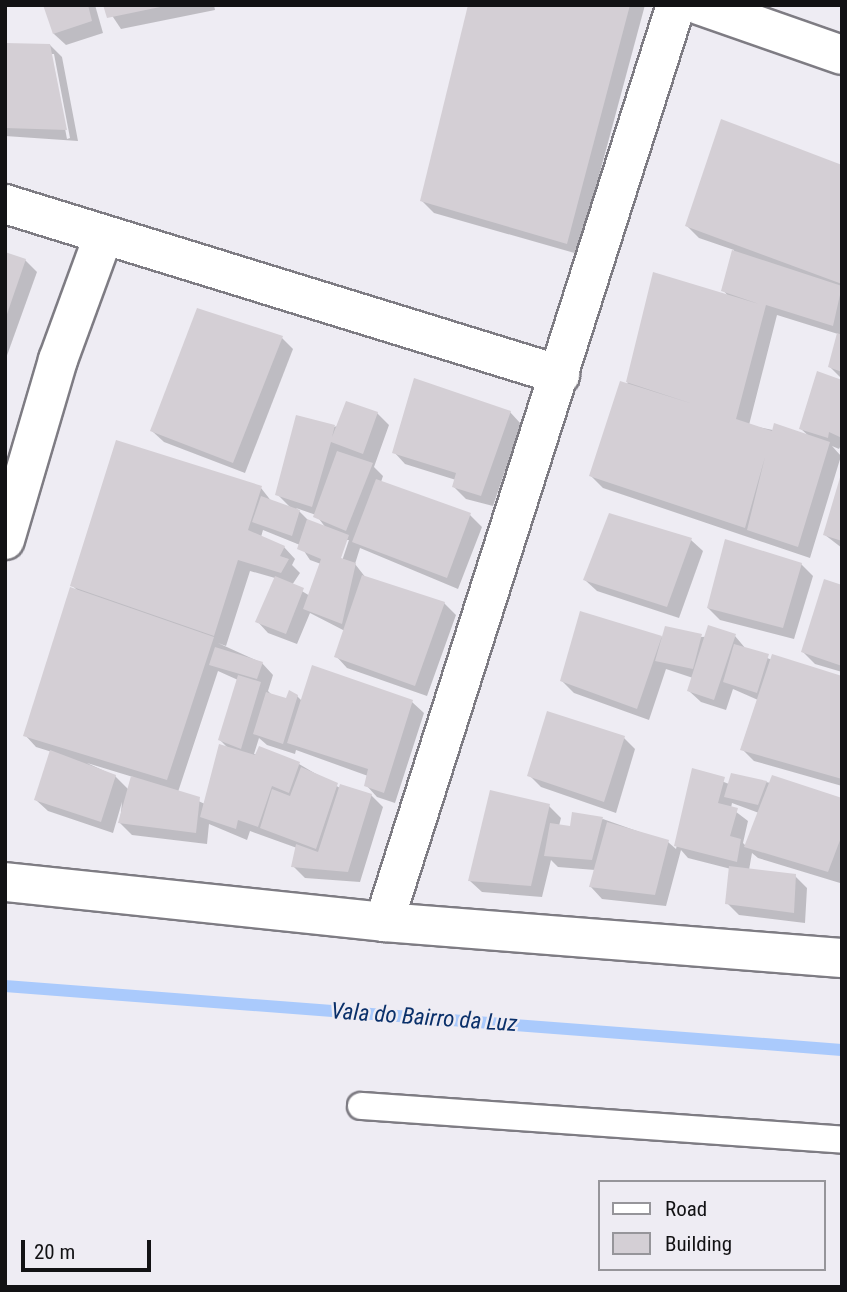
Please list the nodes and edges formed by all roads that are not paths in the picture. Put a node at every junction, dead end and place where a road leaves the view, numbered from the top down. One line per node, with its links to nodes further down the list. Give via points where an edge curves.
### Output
1 (676, 5): 6 (street)
2 (699, 5): 3 (street)
3 (842, 55)
4 (5, 204): 5 (street)
5 (103, 237): 6 (street); 7 (street, via 58,360)
6 (560, 375): 9 (street)
7 (5, 540)
8 (5, 882): 9 (street)
9 (384, 922): 10 (street)
10 (842, 958)
11 (361, 1106): 12 (lane)
12 (842, 1140)

